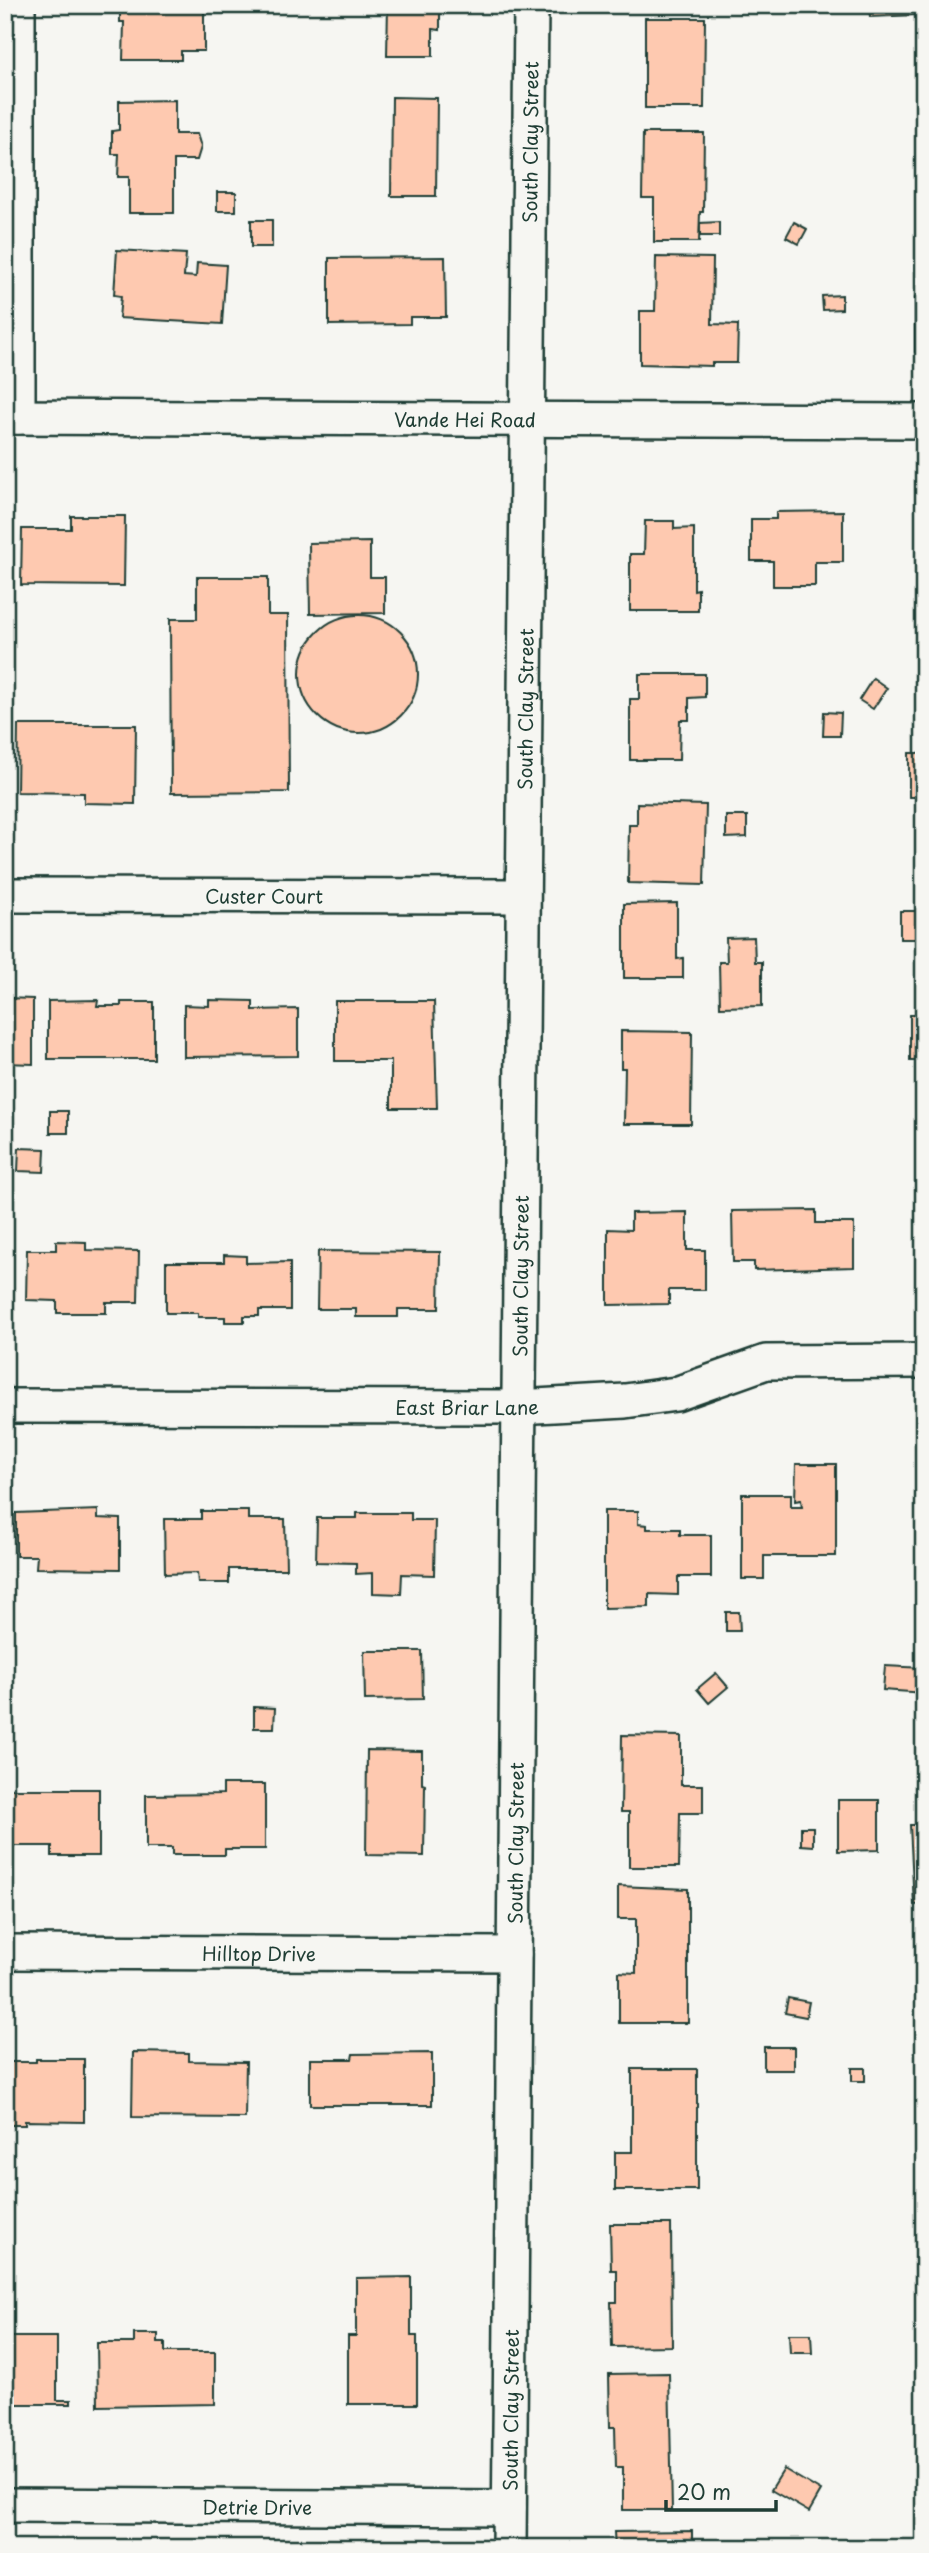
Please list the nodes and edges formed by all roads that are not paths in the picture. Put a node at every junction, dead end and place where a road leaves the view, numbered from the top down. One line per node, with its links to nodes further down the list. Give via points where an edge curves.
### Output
1 (18, 5): 3 (street)
2 (531, 5): 4 (street, South Clay Street)
3 (12, 417): 4 (street, Vande Hei Road)
4 (527, 418): 5 (street, Vande Hei Road); 7 (street, South Clay Street)
5 (924, 421)
6 (5, 895): 7 (street, Custer Court)
7 (522, 896): 10 (street, South Clay Street)
8 (924, 1361): 10 (street, East Briar Lane, via 766,1362 676,1394)
9 (5, 1406): 10 (street, East Briar Lane)
10 (518, 1408): 12 (street, South Clay Street)
11 (5, 1952): 12 (street, Hilltop Drive)
12 (514, 1954): 14 (street, South Clay Street)
13 (5, 2504): 14 (street, Detrie Drive)
14 (509, 2508): 15 (street, South Clay Street)
15 (509, 2548)

